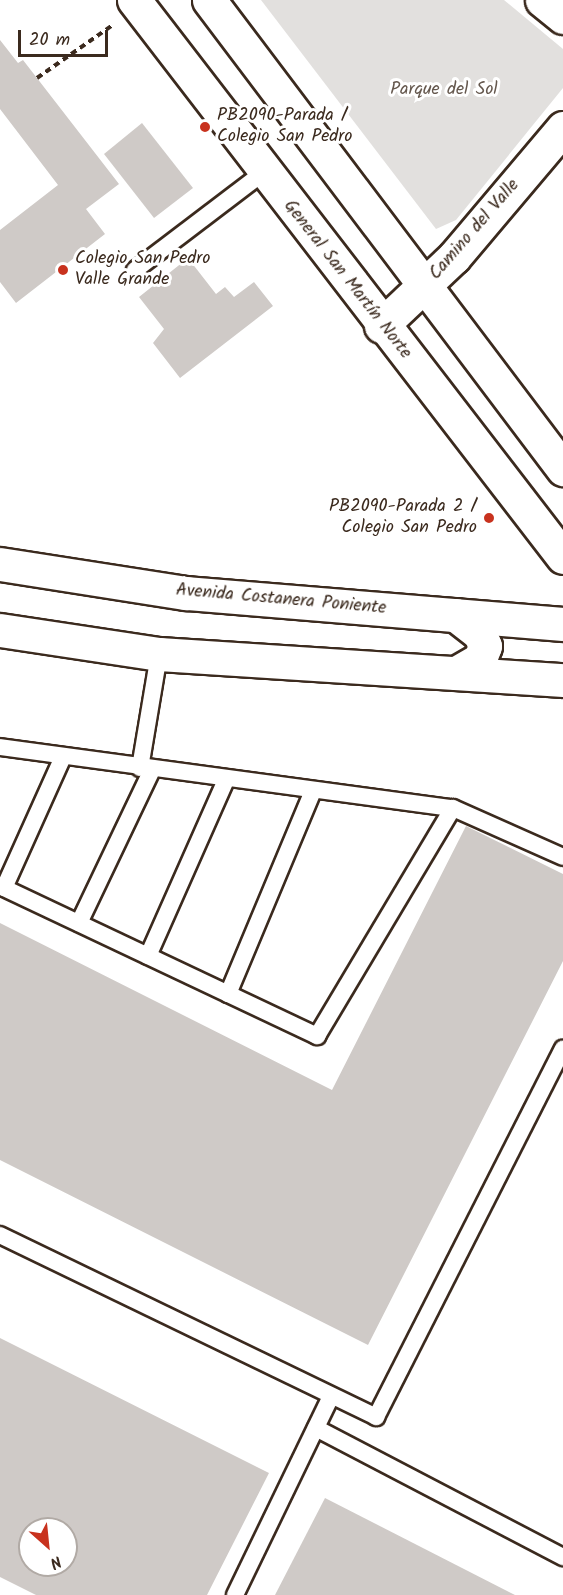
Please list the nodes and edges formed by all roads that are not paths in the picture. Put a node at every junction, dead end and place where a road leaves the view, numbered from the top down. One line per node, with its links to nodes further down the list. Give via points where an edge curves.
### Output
1 (209, 0): 8 (street)
2 (542, 0): 4 (street)
3 (125, 11): 6 (street, General San Martín Norte)
4 (563, 17)
5 (556, 150): 8 (street, Camino del Valle)
6 (264, 172): 7 (lane); 9 (street, General San Martín Norte)
7 (135, 270)
8 (425, 286): 9 (street, Camino del Valle); 10 (street)
9 (381, 326): 11 (street, General San Martín Norte)
10 (563, 469)
11 (563, 557)
12 (0, 564): 13 (street, Avenida Costanera Poniente, via 186,593)
13 (456, 615): 14 (street, Avenida Costanera Poniente); 17 (street, via 480,634 485,646 476,663)
14 (563, 624)
15 (0, 630): 16 (street)
16 (159, 654): 17 (street); 21 (lane)
17 (456, 673): 18 (street)
18 (563, 680)
19 (0, 747): 20 (lane)
20 (63, 757): 21 (lane); 26 (lane)
21 (146, 769): 22 (lane); 27 (lane)
22 (226, 780): 23 (lane); 28 (lane)
23 (313, 791): 24 (lane); 29 (lane)
24 (453, 808): 25 (lane); 29 (lane, via 317,1036)
25 (563, 857)
26 (2, 887): 27 (lane)
27 (79, 923): 28 (lane)
28 (148, 956): 29 (lane)
29 (228, 994)
30 (563, 1049): 32 (lane, via 375,1417)
31 (0, 1235): 32 (lane)
32 (332, 1396): 33 (lane)
33 (316, 1428): 34 (lane); 35 (lane)
34 (563, 1557)
35 (235, 1595)

